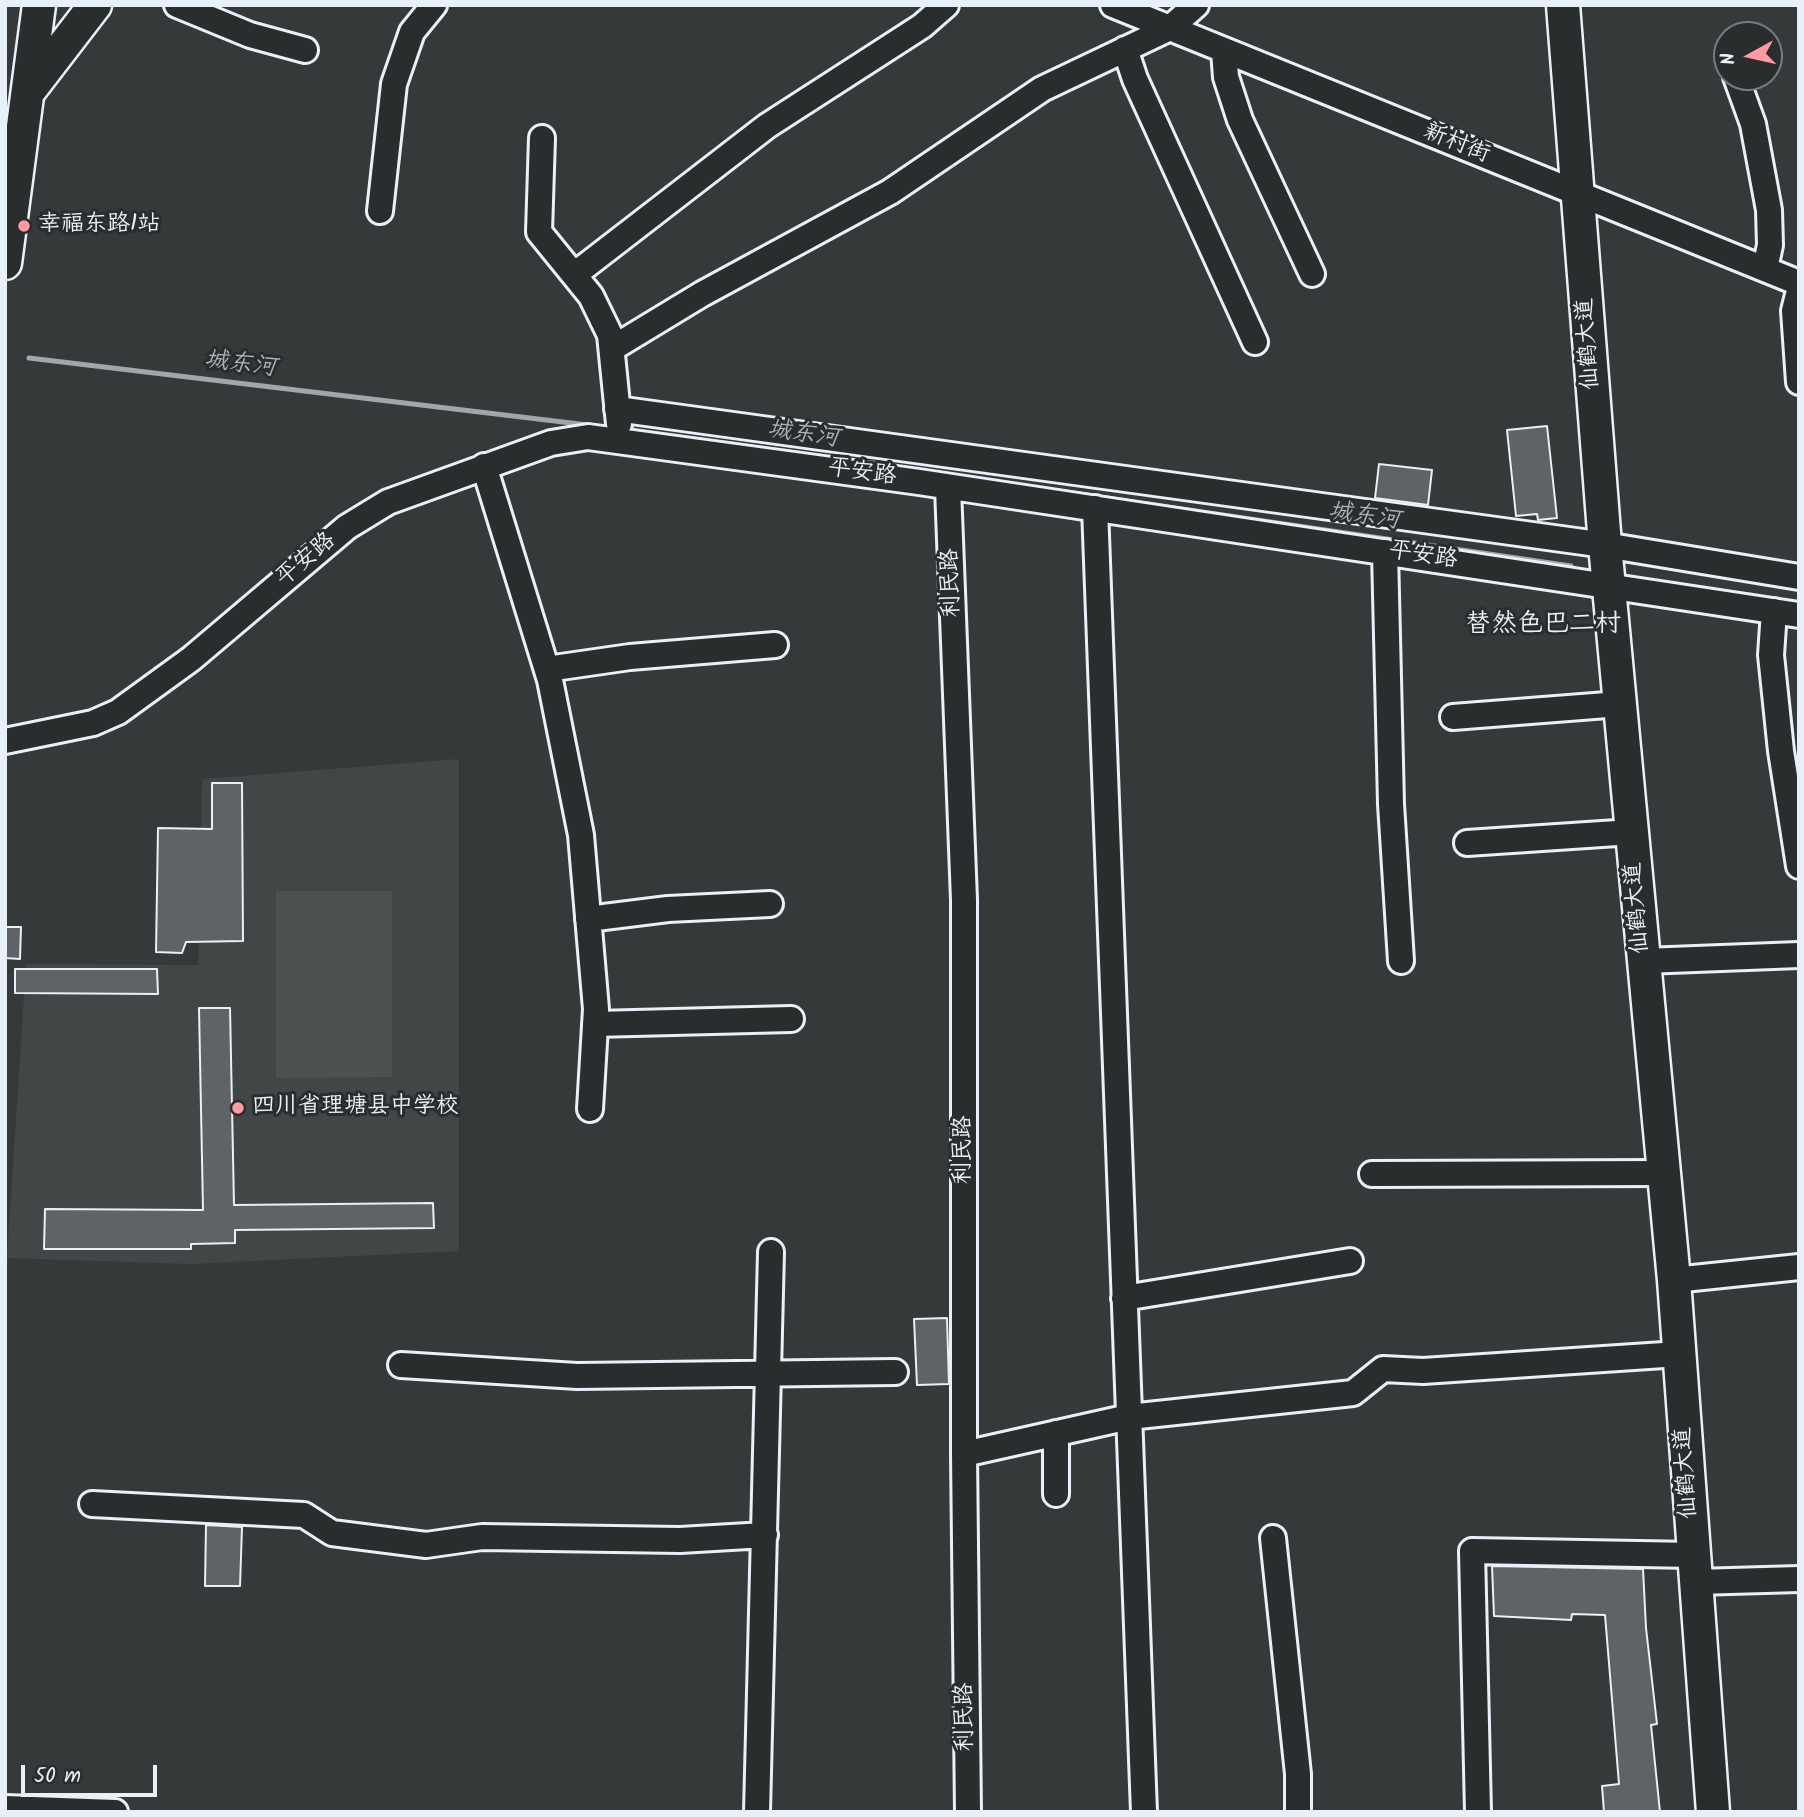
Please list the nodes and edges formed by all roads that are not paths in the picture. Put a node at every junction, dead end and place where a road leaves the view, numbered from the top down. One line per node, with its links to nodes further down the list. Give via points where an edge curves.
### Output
1 (39, 5): 14 (main road)
2 (95, 5): 14 (main road)
3 (177, 5): 11 (street, via 250,35)
4 (434, 5): 17 (street, via 412,33 394,84)
5 (946, 5): 21 (street, via 922,26 767,125)
6 (1113, 5): 9 (street, 新村街)
7 (1196, 5): 9 (street)
8 (1563, 5): 16 (main road, 仙鹤大道)
9 (1170, 28): 10 (street); 12 (street, 新村街)
10 (1125, 49): 24 (street); 25 (street, via 1042,89 890,192)
11 (305, 50)
12 (1224, 51): 16 (street, 新村街); 20 (street, via 1226,77 1240,120)
13 (1741, 91): 19 (street, via 1753,124 1769,211)
14 (28, 92): 18 (main road)
15 (542, 138): 21 (street, via 538,232)
16 (1579, 195): 19 (street, 新村街); 31 (main road, 仙鹤大道)
17 (380, 211)
18 (5, 262)
19 (1765, 269): 22 (street, 新村街)
20 (1312, 274)
21 (574, 275): 25 (street, via 602,317)
22 (1799, 283)
23 (1799, 291): 26 (street, via 1794,323)
24 (1255, 342)
25 (613, 348): 27 (street)
26 (1799, 382)
27 (619, 427): 28 (street, 平安路); 29 (street, 平安路); 31 (street)
28 (484, 466): 38 (street); 41 (street, 平安路, via 388,502 347,527 191,659 118,712 93,723)
29 (948, 488): 30 (street, 平安路); 66 (street, 利民路, via 964,900)
30 (1095, 508): 32 (street, 平安路); 59 (street)
31 (1605, 545): 33 (street); 34 (main road, 仙鹤大道)
32 (1385, 552): 34 (street, 平安路); 48 (street, via 1390,778)
33 (1799, 577)
34 (1609, 585): 35 (street, 平安路); 39 (main road, 仙鹤大道)
35 (1774, 611): 36 (street, 平安路); 44 (street, via 1770,655)
36 (1799, 615)
37 (775, 645): 38 (street)
38 (547, 669): 46 (street, via 580,835)
39 (1620, 704): 40 (street); 42 (main road, 仙鹤大道)
40 (1453, 717)
41 (5, 741)
42 (1632, 832): 43 (street); 49 (main road, 仙鹤大道)
43 (1467, 843)
44 (1799, 866)
45 (770, 904): 46 (street)
46 (588, 919): 51 (street)
47 (1799, 954): 49 (street)
48 (1401, 961)
49 (1644, 961): 53 (main road, 仙鹤大道)
50 (791, 1019): 51 (street)
51 (596, 1024): 52 (street)
52 (590, 1108)
53 (1664, 1173): 54 (street); 58 (main road, 仙鹤大道)
54 (1372, 1174)
55 (771, 1252): 63 (street)
56 (1350, 1262): 59 (street)
57 (1799, 1268): 58 (street)
58 (1674, 1280): 60 (main road, 仙鹤大道)
59 (1124, 1297): 64 (street)
60 (1679, 1354): 64 (street, via 1423,1371 1382,1369 1353,1393); 71 (main road, 仙鹤大道)
61 (401, 1365): 63 (street, via 577,1376)
62 (895, 1371): 63 (street)
63 (769, 1374): 69 (street)
64 (1129, 1417): 65 (street); 77 (street)
65 (1056, 1433): 66 (street); 67 (street)
66 (964, 1454): 76 (street, 利民路)
67 (1056, 1494)
68 (92, 1504): 69 (street, via 304,1515 332,1532 426,1545 482,1537)
69 (765, 1535): 75 (street)
70 (1273, 1538): 78 (street)
71 (1695, 1568): 72 (street); 79 (street, via 1472,1551); 80 (main road, 仙鹤大道)
72 (1799, 1579)
73 (5, 1808): 74 (street)
74 (115, 1812)
75 (757, 1812)
76 (968, 1812)
77 (1144, 1812)
78 (1298, 1812)
79 (1478, 1812)
80 (1713, 1812)

